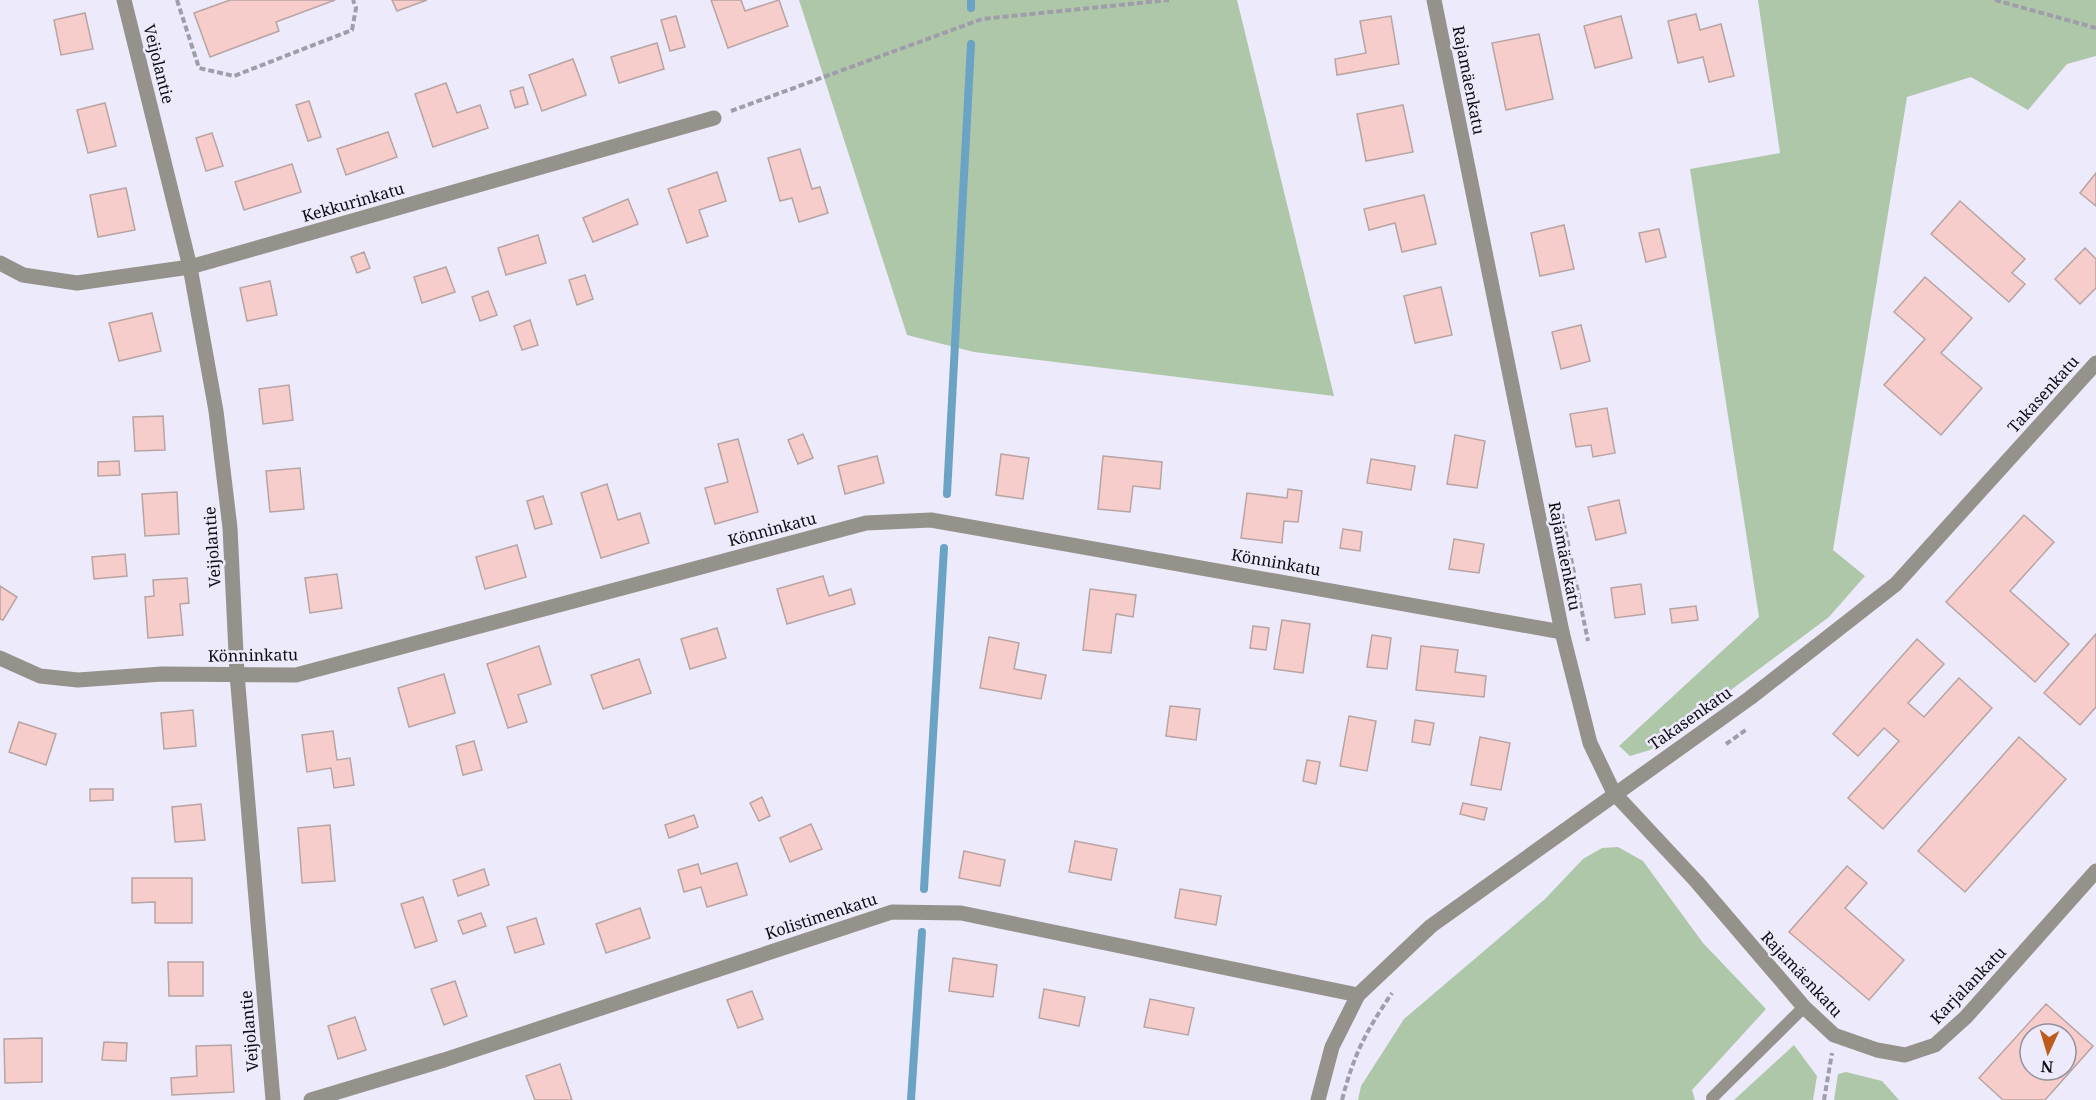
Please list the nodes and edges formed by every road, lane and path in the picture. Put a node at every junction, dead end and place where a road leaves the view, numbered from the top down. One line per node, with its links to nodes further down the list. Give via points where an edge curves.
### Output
1 (124, 0): 10 (street, Veijolantie)
2 (177, 0): 3 (path, via 199,68 234,76 352,30 356,8)
3 (353, 0)
4 (1169, 0): 8 (path, via 982,19)
5 (1434, 0): 13 (street, Rajamäenkatu)
6 (1995, 0): 7 (path)
7 (2096, 28)
8 (714, 118): 10 (street, Kekkurinkatu)
9 (0, 263): 10 (street, Kekkurinkatu, via 23,275 77,283)
10 (190, 267): 16 (street, Veijolantie, via 216,411 227,505)
11 (2096, 363): 17 (street, Takasenkatu, via 1896,584 1750,698)
12 (1562, 513): 14 (path)
13 (1562, 632): 16 (street, Könninkatu, via 931,520 866,523 296,675); 17 (street, Rajamäenkatu, via 1590,743)
14 (1590, 652)
15 (0, 658): 16 (street, Könninkatu, via 40,676 78,680)
16 (237, 674): 23 (street, Veijolantie)
17 (1614, 794): 19 (street, Takasenkatu, via 1431,926); 20 (street, Rajamäenkatu, via 1697,882)
18 (2096, 871): 21 (street, Karjalankatu, via 1966,1017 1935,1045 1905,1055)
19 (1358, 995): 24 (street, Kolistimenkatu, via 961,913 892,912); 25 (street, Takasenkatu, via 1332,1047)
20 (1804, 1007): 21 (street, Rajamäenkatu); 22 (lane)
21 (1834, 1035): 26 (path)
22 (1712, 1098)
23 (273, 1100)
24 (311, 1100)
25 (1318, 1100)
26 (1824, 1100)

